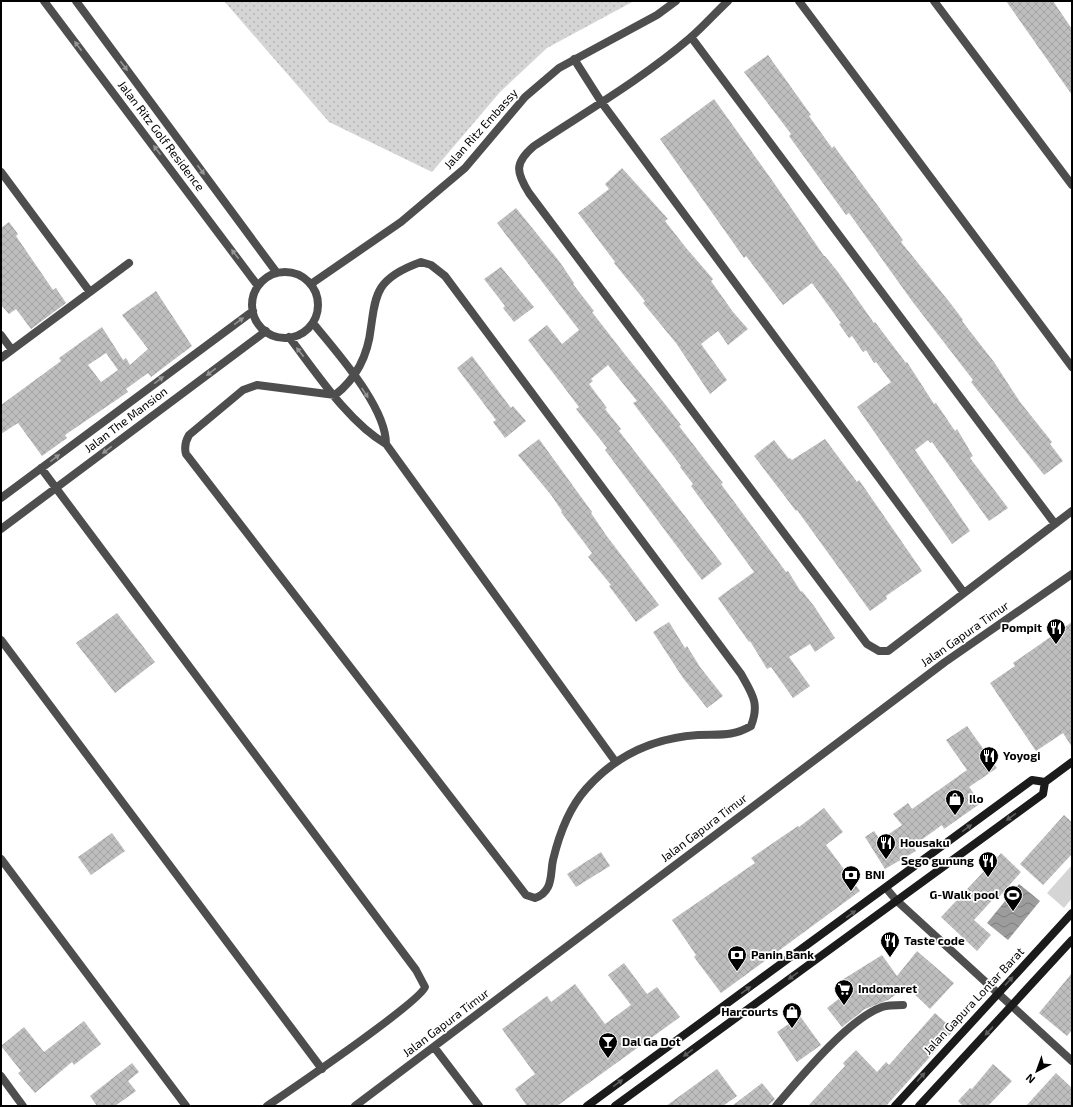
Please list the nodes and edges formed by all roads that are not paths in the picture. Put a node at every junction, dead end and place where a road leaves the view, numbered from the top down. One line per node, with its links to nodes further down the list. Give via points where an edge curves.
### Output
1 (44, 1): 15 (street, Jalan Ritz Golf Residence, one-way to 1)
2 (76, 1): 13 (street, Jalan Ritz Golf Residence, one-way to 13)
3 (676, 1): 8 (street, Jalan Ritz Embassy, via 657,15)
4 (728, 1): 7 (street)
5 (799, 1): 24 (street)
6 (934, 1): 11 (street)
7 (691, 37): 9 (street); 32 (street)
8 (574, 59): 9 (street); 14 (street, Jalan Ritz Embassy, via 525,97 465,168 402,222)
9 (602, 103): 35 (street); 35 (street, via 523,155 520,160 520,178 528,193 867,644 878,651 888,651)
10 (1, 172): 16 (street)
11 (1072, 185)
12 (129, 263): 16 (street)
13 (277, 273): 14 (street, via 296,274); 15 (street)
14 (311, 284): 18 (street, via 318,303)
15 (258, 286): 17 (street, via 253,298)
16 (90, 292): 22 (street)
17 (253, 311): 19 (street, via 257,322); 28 (street, Jalan The Mansion, one-way to 17)
18 (313, 323): 21 (street, via 298,335); 25 (street)
19 (266, 331): 21 (street); 29 (street, Jalan The Mansion, one-way to 29)
20 (1, 335): 22 (street)
21 (289, 338): 26 (street, one-way to 21)
22 (12, 350): 23 (street)
23 (1, 358)
24 (1072, 367)
25 (354, 376): 26 (street); 27 (street, one-way to 27, via 385,427); 37 (street, via 367,349 373,310 381,288 393,276 410,266 421,262 431,264 445,276 741,674 756,702 752,726 725,736 700,735 664,740)
26 (335, 395): 27 (street, via 350,416); 37 (street, via 264,385 250,386 189,435 185,441 186,454 529,898 540,897 547,887 560,834 571,810 586,789)
27 (386, 444): 37 (street)
28 (41, 468): 29 (street); 30 (street, Jalan The Mansion)
29 (54, 489): 33 (street, Jalan The Mansion); 50 (street, via 422,980 425,990 422,994)
30 (1, 498)
31 (1072, 511): 32 (street)
32 (1055, 524): 35 (street)
33 (1, 529)
34 (1072, 574): 48 (street, Jalan Gapura Timur, via 945,662)
35 (964, 593)
36 (1, 640): 50 (street)
37 (615, 761)
38 (1072, 762): 39 (street)
39 (1045, 782): 41 (street, one-way to 39, via 1032,780); 42 (street, one-way to 42, via 1043,794)
40 (1, 858): 53 (street)
41 (886, 888): 42 (street); 57 (street, one-way to 41)
42 (896, 900): 45 (street); 58 (street, one-way to 58)
43 (1072, 913): 45 (street, Jalan Gapura Lontar Barat, one-way to 43)
44 (1072, 940): 47 (street)
45 (998, 993): 47 (street); 60 (street, Jalan Gapura Lontar Barat, one-way to 45)
46 (903, 1005): 59 (street, via 883,1006 863,1017 845,1032)
47 (1012, 1006): 49 (street); 61 (street, one-way to 61)
48 (434, 1047): 55 (street, Jalan Gapura Timur); 56 (street)
49 (1072, 1061)
50 (322, 1069): 54 (street)
51 (1, 1076): 52 (street)
52 (23, 1106)
53 (186, 1106)
54 (267, 1106)
55 (355, 1106)
56 (479, 1106)
57 (587, 1106)
58 (615, 1106)
59 (776, 1106)
60 (894, 1106)
61 (919, 1106)

